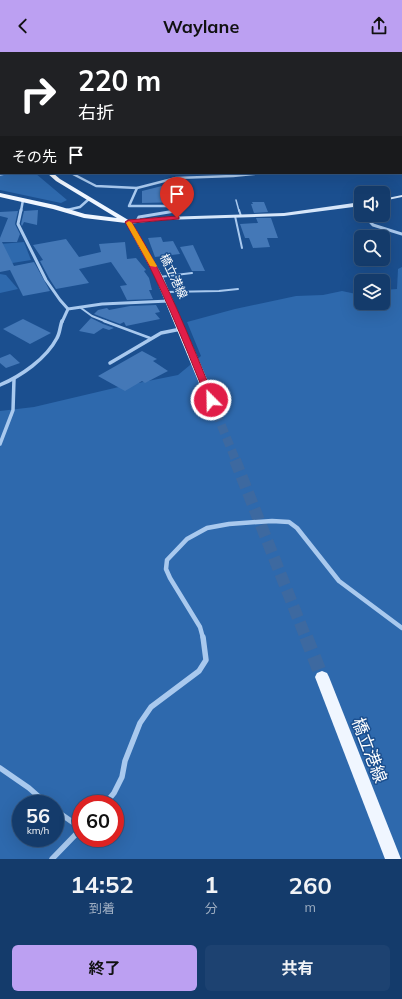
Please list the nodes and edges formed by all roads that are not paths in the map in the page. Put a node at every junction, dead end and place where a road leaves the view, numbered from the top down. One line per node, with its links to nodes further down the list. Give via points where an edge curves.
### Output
1 (51, 174): 7 (main road)
2 (73, 174): 4 (street, via 96,186)
3 (253, 174): 4 (street, via 176,178)
4 (136, 188): 14 (street, via 129,206 170,205 182,208 178,212 139,217)
5 (0, 195): 9 (main road)
6 (402, 196): 8 (street)
7 (89, 199): 12 (street, via 74,209); 15 (main road)
8 (390, 199)
9 (23, 200): 12 (main road); 25 (street, via 18,224 49,286)
10 (236, 200): 13 (lane)
11 (354, 205): 13 (street, via 298,213)
12 (67, 210): 15 (main road, via 84,216)
13 (238, 216): 14 (street); 18 (lane)
14 (137, 221): 15 (street)
15 (128, 222): 20 (main road, 橋立港線)
16 (370, 222): 17 (street)
17 (402, 234)
18 (242, 248)
19 (192, 273): 20 (lane)
20 (159, 277): 22 (main road, 橋立港線)
21 (238, 289): 22 (lane)
22 (166, 292): 23 (main road, 橋立港線)
23 (170, 300): 24 (street, via 102,304); 26 (main road, 橋立港線)
24 (81, 308): 25 (street); 27 (lane, via 92,316)
25 (68, 309): 29 (street, via 52,346)
26 (182, 329): 27 (street, via 160,332); 31 (main road, 橋立港線)
27 (150, 338): 28 (street)
28 (110, 363)
29 (14, 379): 30 (street); 32 (street, via 11,385 13,411)
30 (0, 385)
31 (211, 400)
32 (0, 444)
33 (402, 628): 37 (street, via 339,581 297,528 289,522 229,524 196,533 175,549 167,560 166,569 200,627 206,660 199,670 150,707 140,723 125,761 122,777)
34 (322, 677): 40 (main road, 橋立港線)
35 (0, 768): 36 (street)
36 (37, 795)
37 (112, 795)
38 (72, 838): 39 (street)
39 (52, 859)
40 (393, 859)

